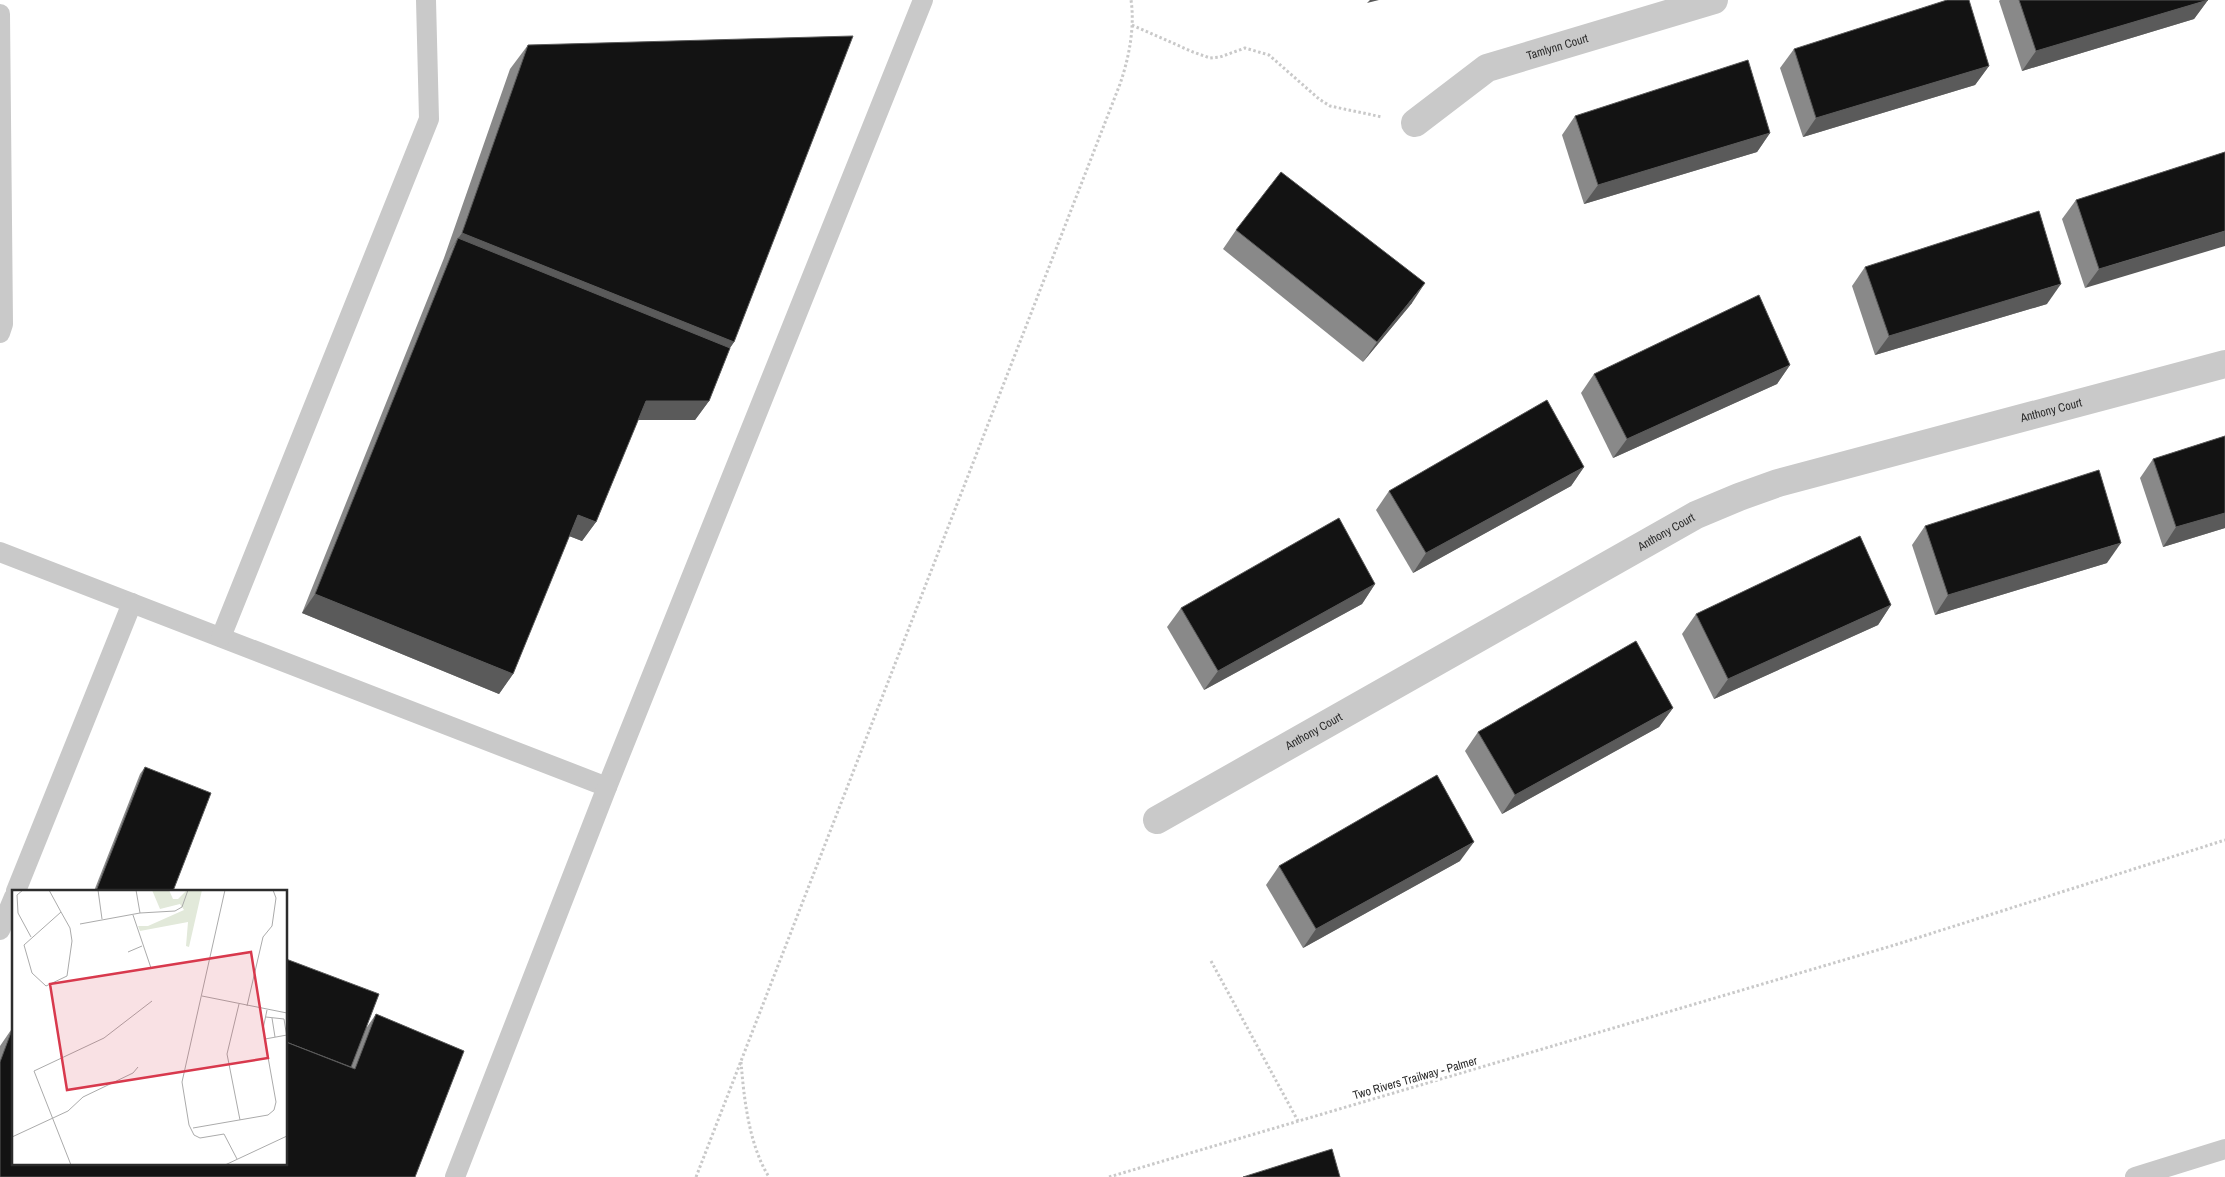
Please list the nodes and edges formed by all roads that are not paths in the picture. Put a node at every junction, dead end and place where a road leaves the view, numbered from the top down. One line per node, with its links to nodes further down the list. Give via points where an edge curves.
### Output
1 (426, 0): 11 (lane, via 429,118)
2 (923, 0): 12 (lane)
3 (1714, 0): 5 (street, Tamlynn Court, via 1488,68)
4 (0, 14): 6 (lane)
5 (1415, 122)
6 (2, 212): 7 (lane, via 4,324)
7 (0, 333)
8 (2225, 364): 13 (street, Anthony Court, via 1739,496 1696,515)
9 (0, 552): 10 (lane)
10 (132, 603): 11 (lane); 14 (lane)
11 (221, 638): 12 (lane)
12 (607, 786): 18 (lane)
13 (1157, 820)
14 (16, 890)
15 (12, 902): 16 (lane)
16 (0, 930)
17 (2225, 1149): 19 (lane)
18 (456, 1177)
19 (2135, 1177)

